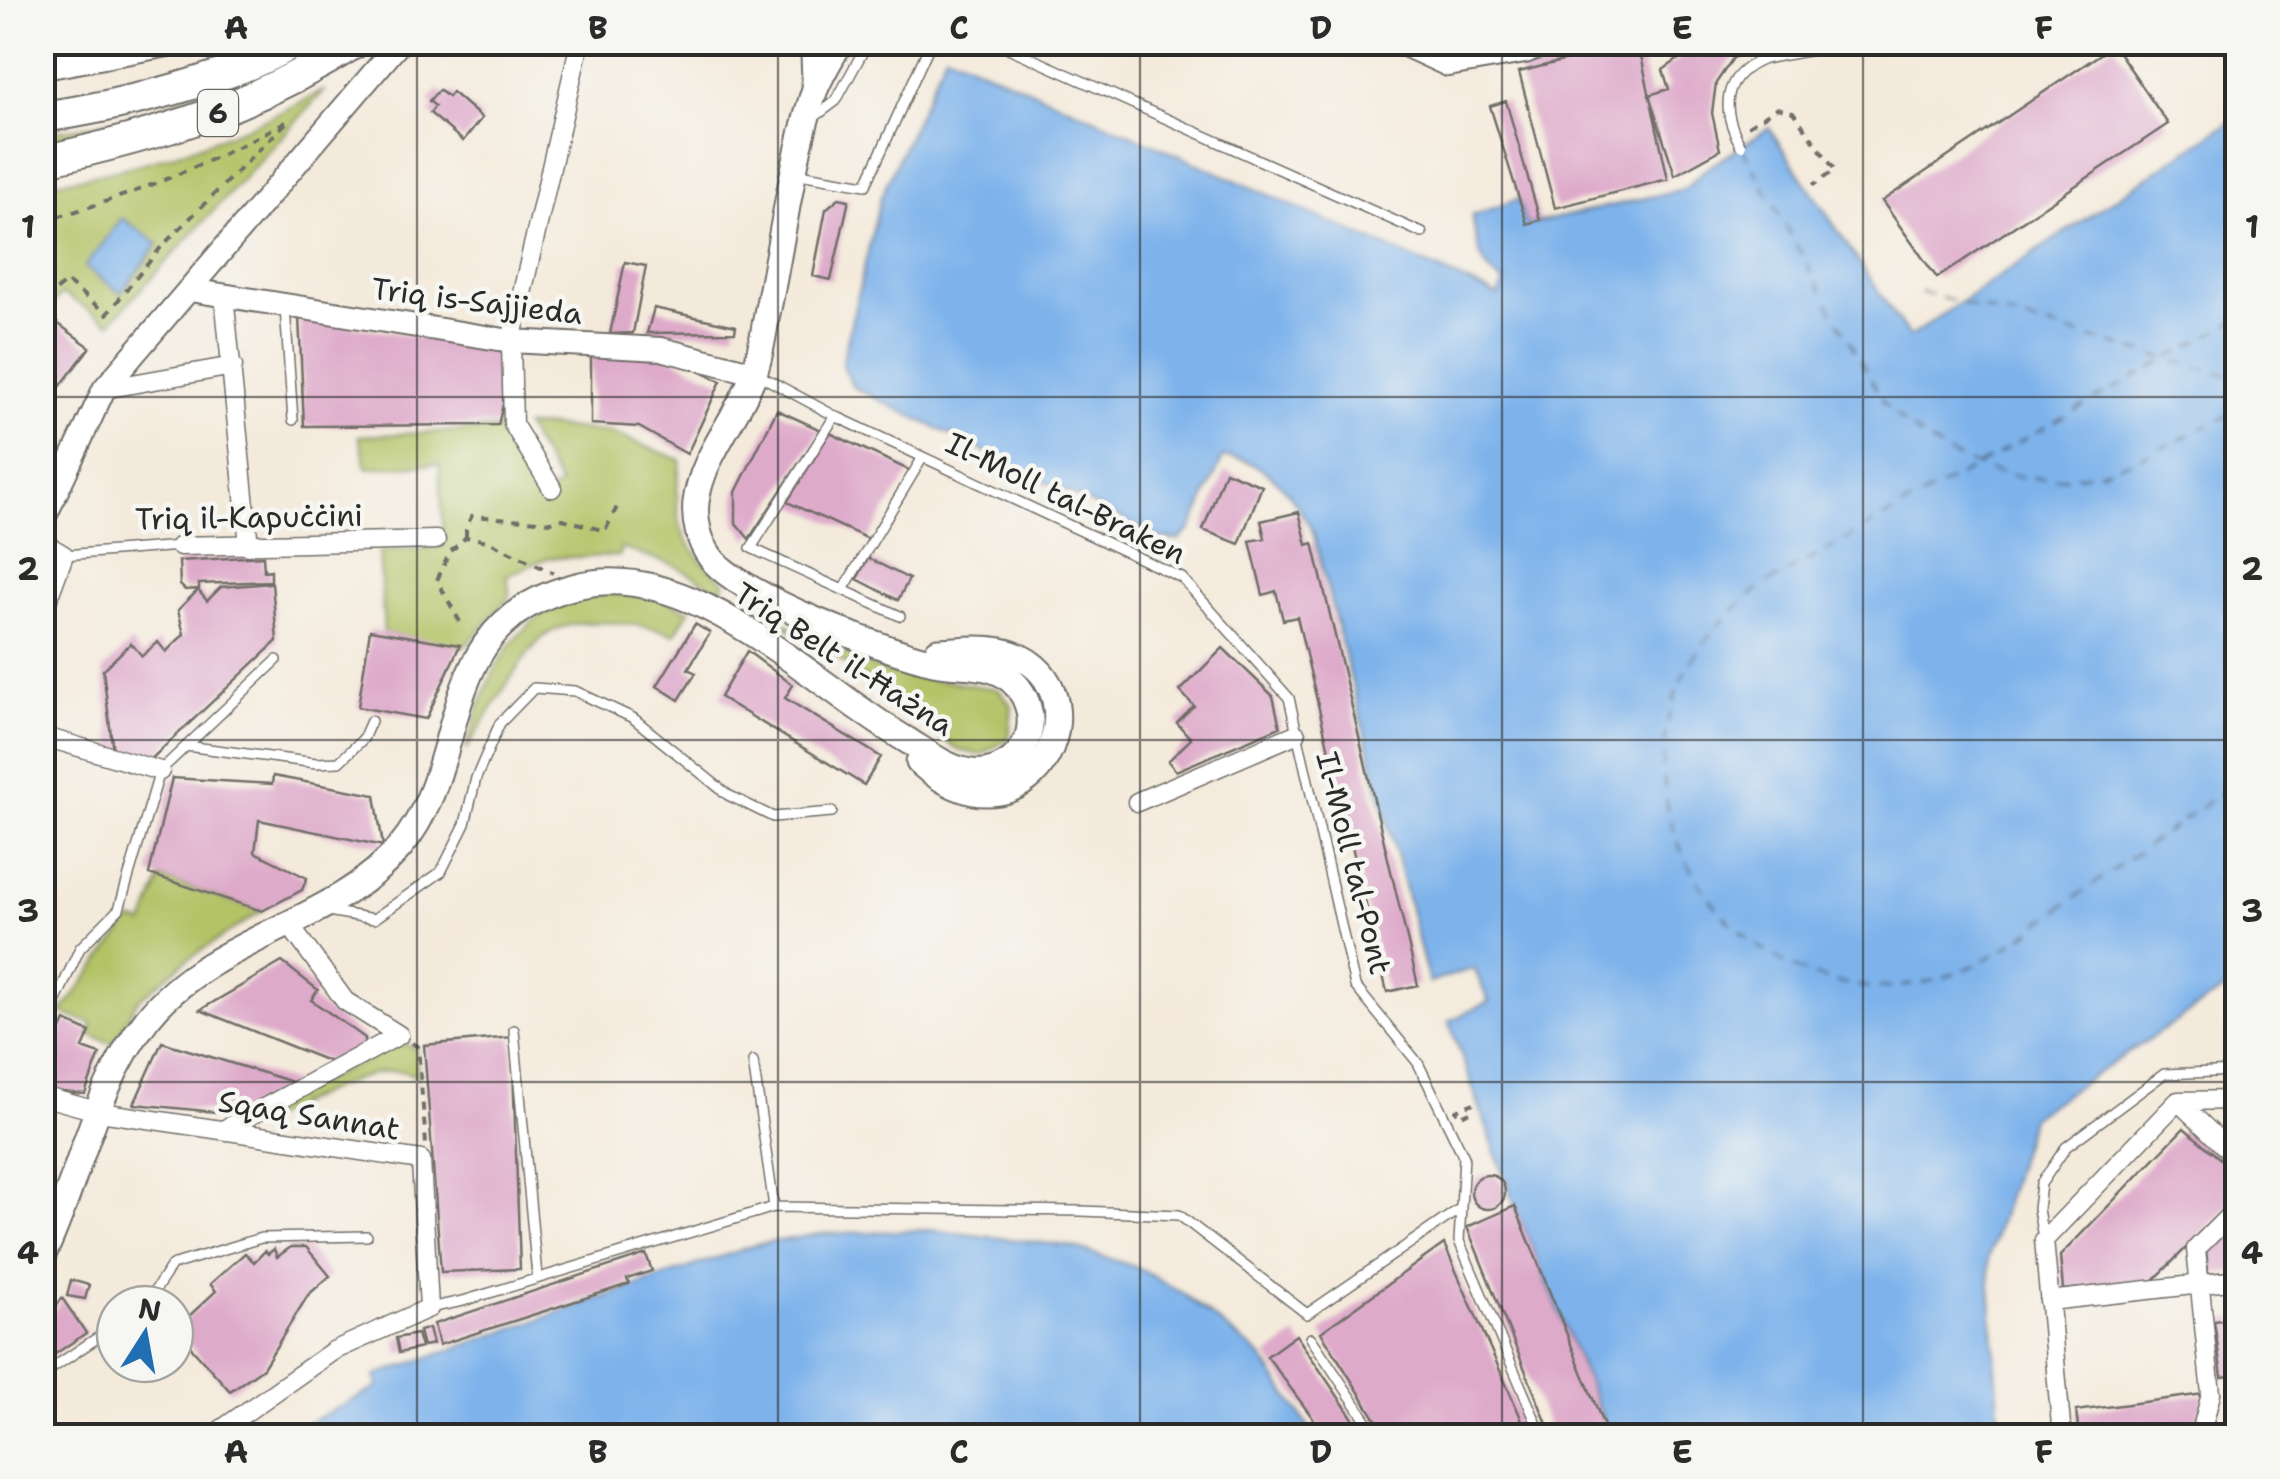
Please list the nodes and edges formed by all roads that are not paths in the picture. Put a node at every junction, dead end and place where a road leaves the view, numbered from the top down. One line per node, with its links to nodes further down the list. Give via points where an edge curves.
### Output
1 (176, 42): 16 (main road)
2 (293, 42): 18 (highway, 6, via 104,108)
3 (356, 42): 21 (highway, 6, via 199,122)
4 (400, 42): 24 (street)
5 (580, 42): 27 (street)
6 (812, 42): 17 (street)
7 (840, 42): 17 (main road, Triq Belt il-Ħażna)
8 (868, 42): 19 (lane, via 836,102)
9 (931, 42): 22 (lane, via 866,184)
10 (995, 42): 23 (lane)
11 (1398, 42): 12 (street, via 1448,65)
12 (1552, 42)
13 (1662, 42): 14 (lane)
14 (1680, 42)
15 (1858, 42): 20 (lane, bridge, via 1746,66 1726,100 1727,122)
16 (42, 67)
17 (814, 92): 19 (main road, Triq Belt il-Ħażna)
18 (42, 117)
19 (808, 122): 22 (main road, Triq Belt il-Ħażna)
20 (1741, 146)
21 (56, 158)
22 (796, 174): 29 (main road, Triq Belt il-Ħażna)
23 (1422, 233)
24 (190, 290): 25 (street, Triq is-Sajjieda); 30 (street)
25 (224, 296): 26 (street, Triq is-Sajjieda); 28 (street)
26 (284, 305): 27 (street, Triq is-Sajjieda); 32 (lane)
27 (511, 341): 29 (street, Triq is-Sajjieda, via 661,348); 35 (street, via 513,424)
28 (233, 366): 30 (street); 40 (street)
29 (755, 372): 31 (lane, Il-Moll tal-Braken); 53 (main road, Triq Belt il-Ħażna, via 700,480 696,526 712,559 732,578 862,641 992,670 1019,688 1029,734 1012,761 983,773 951,766 695,602 637,584 574,586 512,616 490,639 458,700 416,824 379,867)
30 (104, 390): 34 (street)
31 (836, 416): 33 (lane, Il-Moll tal-Braken); 42 (lane, via 751,548)
32 (294, 420)
33 (923, 456): 42 (lane); 47 (lane, Il-Moll tal-Braken, via 1182,578 1289,698)
34 (51, 482): 36 (street)
35 (552, 488)
36 (42, 524)
37 (436, 540): 40 (street, Triq il-Kapuċċini)
38 (42, 542): 41 (street)
39 (180, 546): 40 (street, Triq il-Kapuċċini); 41 (lane, Triq il-Kapuċċini)
40 (250, 546)
41 (64, 555): 43 (street)
42 (843, 590): 44 (lane)
43 (42, 615)
44 (900, 616)
45 (277, 660): 49 (lane)
46 (372, 721): 49 (lane, via 339,762)
47 (1296, 734): 51 (street); 67 (lane, Il-Moll tal-Pont, via 1354,986 1418,1063 1464,1156)
48 (42, 736): 50 (street)
49 (186, 746): 50 (lane)
50 (160, 771): 56 (lane, via 119,909 80,948)
51 (1137, 802)
52 (832, 812): 53 (lane, via 773,817 728,794 633,718 575,691 534,688 500,722 476,778 466,824 442,872 374,919)
53 (315, 909): 54 (main road, Triq Belt il-Ħażna)
54 (288, 922): 62 (main road, Triq Belt il-Ħażna, via 209,962 174,990 121,1060); 63 (street, via 345,1001 399,1035)
55 (514, 1030): 71 (lane)
56 (42, 1031)
57 (754, 1060): 65 (lane)
58 (2238, 1071): 69 (lane, via 2164,1074 2066,1147 2040,1184)
59 (42, 1096): 62 (street, Sqaq Sannat)
60 (2238, 1100): 61 (street)
61 (2178, 1102): 64 (street); 69 (street)
62 (100, 1112): 63 (street, Sqaq Sannat); 70 (main road, Triq Belt il-Ħażna)
63 (224, 1130): 76 (street, Sqaq Sannat, via 421,1160)
64 (2238, 1159)
65 (774, 1207): 67 (lane, via 1179,1215 1307,1314); 71 (lane)
66 (2238, 1207): 74 (street, via 2196,1250)
67 (1461, 1208): 82 (lane, Il-Moll tal-Pont, via 1459,1241)
68 (366, 1236): 73 (lane, via 261,1238 172,1265)
69 (2044, 1240): 75 (street)
70 (42, 1257)
71 (537, 1276): 76 (lane)
72 (2238, 1280): 74 (street)
73 (159, 1284)
74 (2201, 1284): 75 (street); 84 (street, via 2211,1394)
75 (2050, 1300): 83 (street)
76 (429, 1308): 80 (street, via 333,1352)
77 (1311, 1338): 81 (lane)
78 (95, 1339): 79 (lane)
79 (42, 1375)
80 (212, 1436)
81 (1377, 1436)
82 (1542, 1436)
83 (2062, 1436)
84 (2200, 1436)

